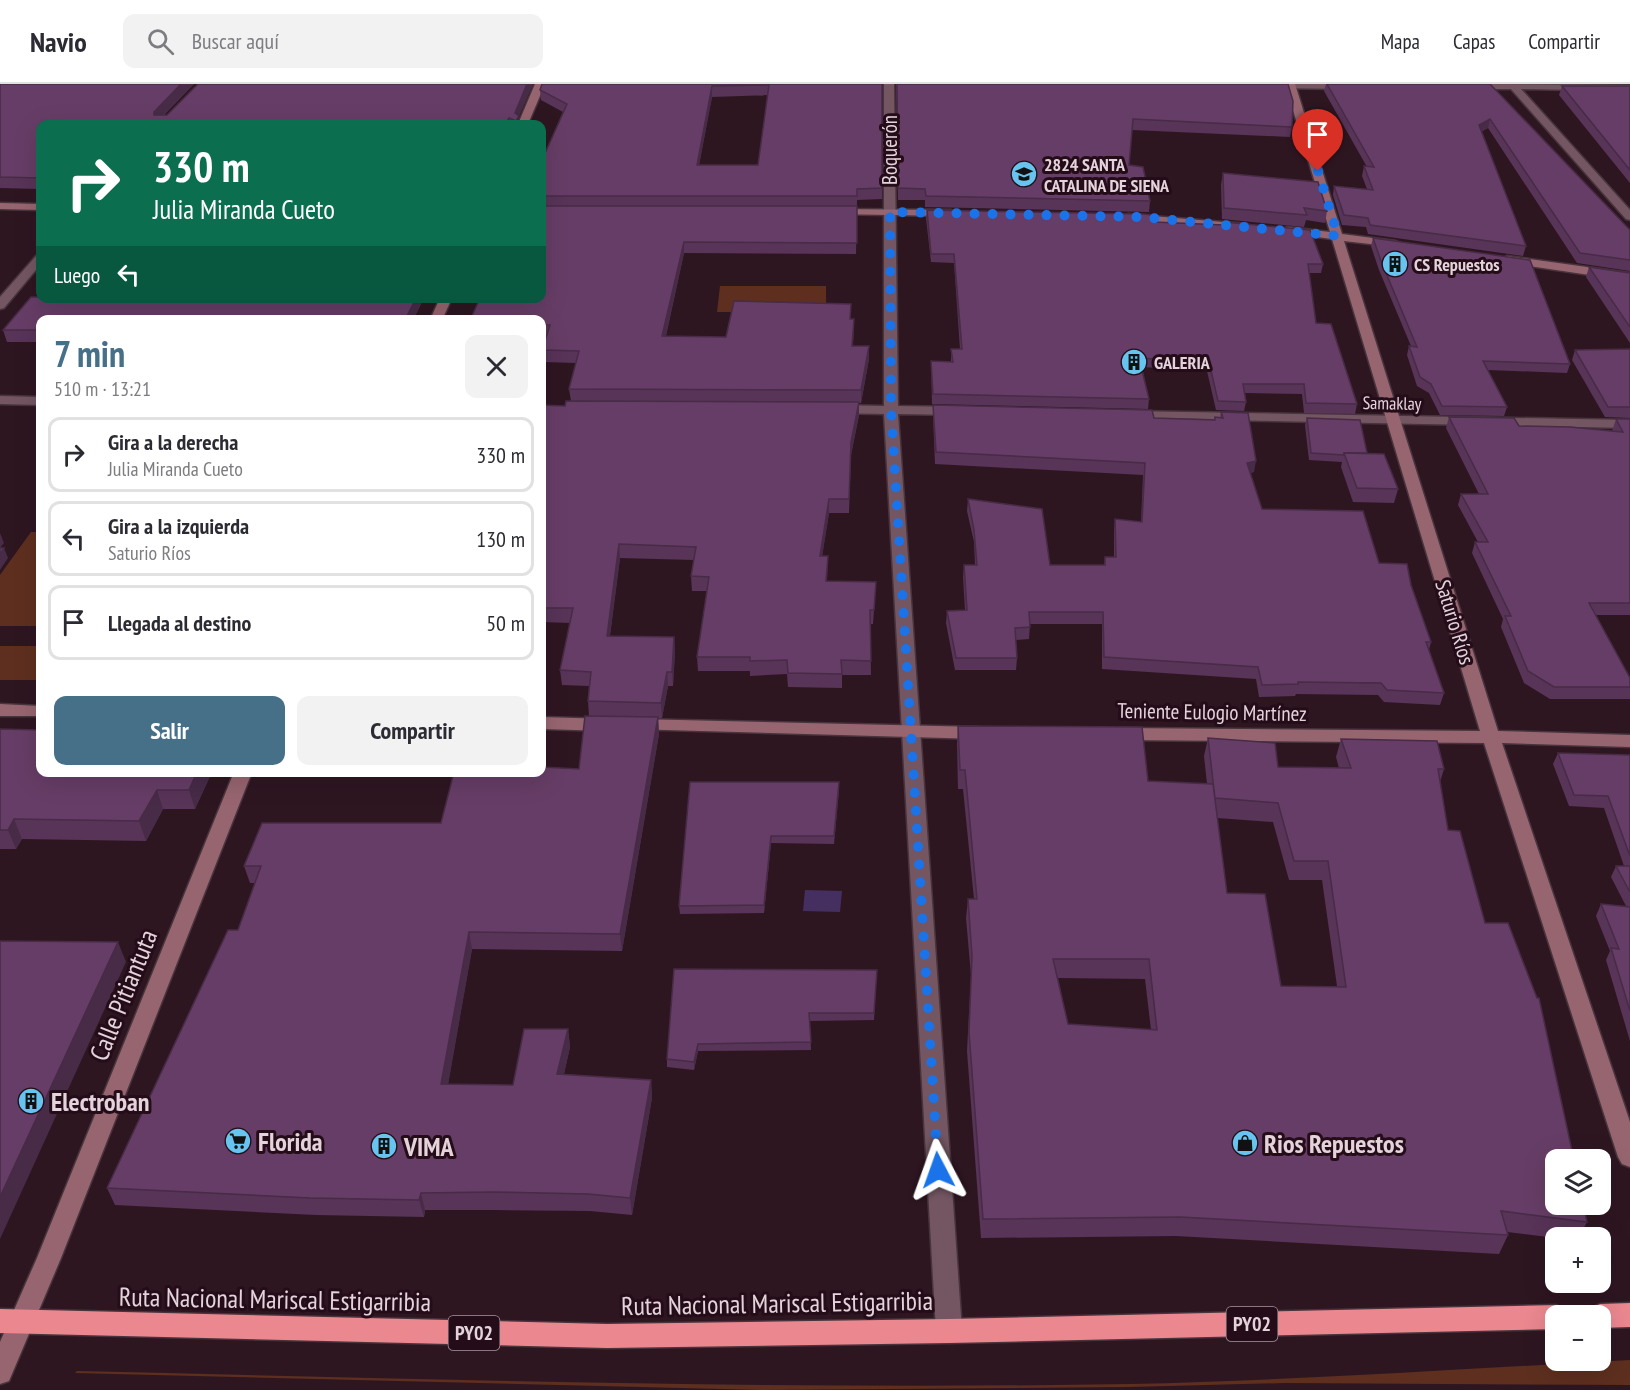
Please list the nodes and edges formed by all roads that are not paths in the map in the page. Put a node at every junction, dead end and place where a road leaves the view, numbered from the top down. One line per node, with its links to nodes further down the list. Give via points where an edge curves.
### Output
1 (540, 84): 9 (street)
2 (889, 84): 13 (street, Boquerón)
3 (1256, 85): 4 (street)
4 (1290, 85): 6 (street); 19 (street, Saturio Ríos)
5 (1512, 85): 7 (street); 8 (street); 16 (street)
6 (1361, 86)
7 (1454, 86)
8 (1630, 88)
9 (525, 120)
10 (0, 206): 11 (street)
11 (36, 207)
12 (818, 212): 13 (street)
13 (890, 212): 14 (street); 28 (street, Boquerón)
14 (958, 214)
15 (1119, 217): 17 (street)
16 (1630, 217)
17 (1257, 228)
18 (1280, 230): 19 (street)
19 (1338, 236): 20 (street); 31 (street, Saturio Ríos)
20 (1408, 246)
21 (1490, 257): 23 (street)
22 (36, 263): 24 (street)
23 (1630, 277)
24 (0, 305)
25 (0, 400): 26 (street)
26 (36, 401)
27 (821, 409): 28 (street)
28 (891, 409): 29 (street); 36 (street, Boquerón)
29 (974, 411)
30 (1118, 415): 31 (street, Samaklay)
31 (1392, 421): 32 (street, Samaklay); 39 (street, Saturio Ríos)
32 (1630, 424)
33 (0, 710): 34 (street)
34 (36, 711)
35 (546, 723): 36 (street)
36 (910, 732): 37 (street); 47 (street, Boquerón)
37 (993, 733)
38 (1100, 734): 39 (street, Teniente Eulogio Martínez)
39 (1491, 737): 40 (street, Teniente Eulogio Martínez); 42 (street, Saturio Ríos)
40 (1630, 741)
41 (241, 777): 46 (street, Calle Pitiantuta)
42 (1630, 1157)
43 (1630, 1315): 44 (highway)
44 (1611, 1316)
45 (1545, 1317): 47 (highway, Ruta Nacional Mariscal Estigarribia / PY02)
46 (11, 1322): 47 (highway, Ruta Nacional Mariscal Estigarribia / PY02, via 607,1336); 48 (street, Calle Pitiantuta)
47 (949, 1331)
48 (0, 1372)

